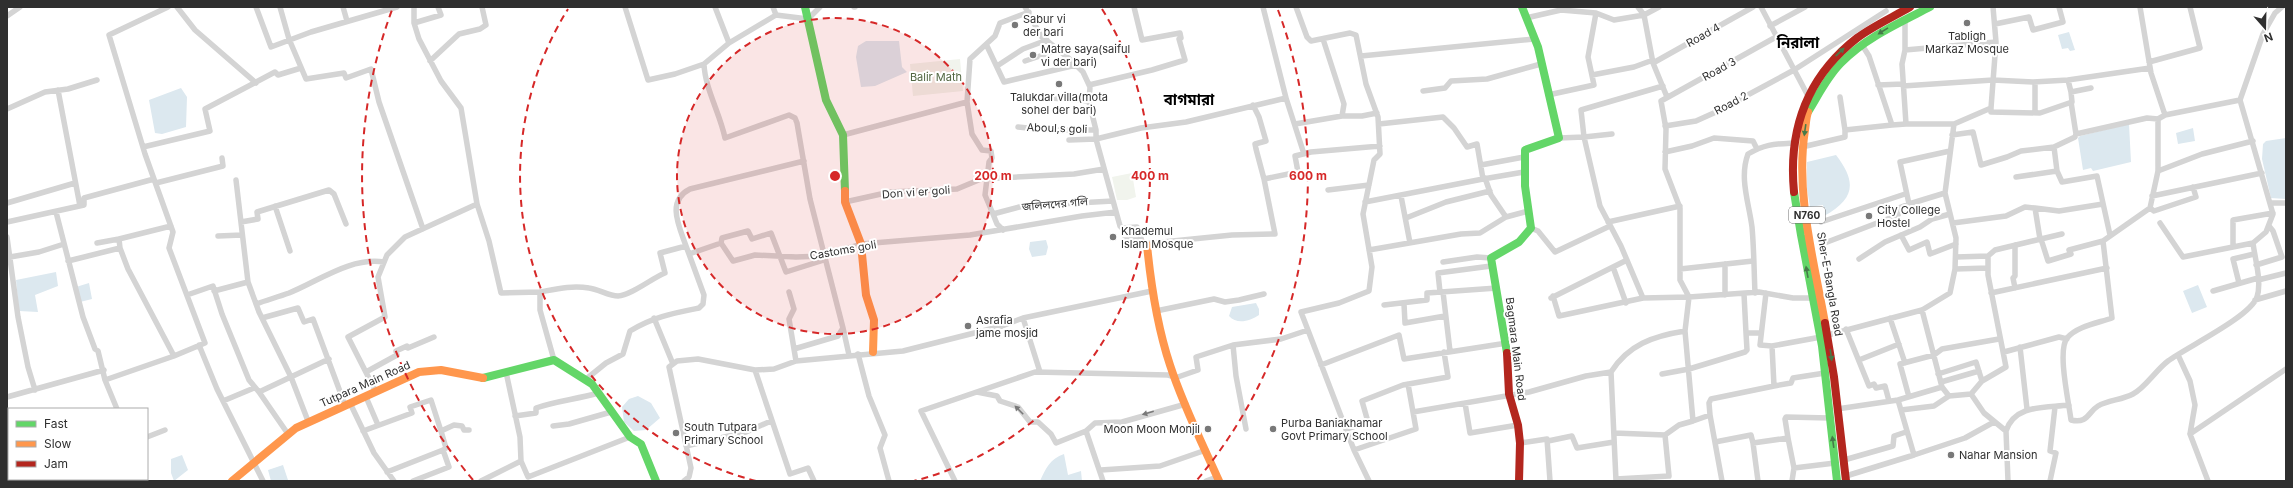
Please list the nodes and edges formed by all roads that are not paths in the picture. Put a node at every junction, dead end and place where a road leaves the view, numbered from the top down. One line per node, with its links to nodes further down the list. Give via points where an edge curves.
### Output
1 (20, 7): 38 (street)
2 (168, 7): 122 (street, via 109,35)
3 (177, 7): 75 (street, via 195,30)
4 (256, 7): 48 (street, via 271,47)
5 (280, 7): 48 (street)
6 (343, 7): 42 (street)
7 (397, 7): 42 (street)
8 (414, 7): 43 (street)
9 (438, 7): 43 (street, via 441,15)
10 (482, 7): 58 (street, via 486,24 480,29 459,34)
11 (625, 7): 61 (street, via 648,80)
12 (715, 7): 52 (street)
13 (773, 7): 36 (street)
14 (805, 7): 41 (main road)
15 (820, 7): 41 (street)
16 (1134, 7): 76 (street, via 1142,40 1180,33 1179,39 1185,60)
17 (1263, 7): 89 (street)
18 (1296, 7): 49 (street, via 1307,37 1311,41)
19 (1522, 7): 39 (main road)
20 (1638, 7): 37 (street)
21 (1659, 7): 37 (street)
22 (1754, 7): 60 (street, Road 4)
23 (1761, 7): 45 (street)
24 (1805, 7): 45 (street)
25 (1910, 7): 34 (main road, Sher-E-Bangla Road / N760)
26 (1930, 7): 40 (main road, Sher-E-Bangla Road / N760)
27 (1993, 7): 44 (street)
28 (2140, 7): 65 (street)
29 (2190, 7): 65 (street, via 2200,48)
30 (2282, 7): 33 (street)
31 (2061, 8): 44 (street, via 2063,22 2033,30 2029,17)
32 (1027, 9): 50 (street, via 1041,36); 54 (street, via 1000,23 995,36)
33 (2277, 9): 90 (street, via 2263,34)
34 (1886, 11): 63 (main road, Sher-E-Bangla Road / N760, one-way to 34); 68 (street, Road 2)
35 (1596, 13): 37 (street, via 1614,20); 39 (street, via 1561,10); 70 (street, via 1588,57)
36 (776, 15): 41 (street); 52 (street)
37 (1644, 15): 60 (street)
38 (7, 16)
39 (1526, 18): 47 (main road)
40 (1905, 18): 53 (main road, Sher-E-Bangla Road / N760, one-way to 53); 56 (street)
41 (809, 19): 113 (main road, via 826,100)
42 (347, 22): 48 (street)
43 (414, 24): 58 (street)
44 (1995, 24): 51 (street)
45 (1770, 26): 46 (street)
46 (1776, 37): 68 (street); 87 (street, Road 3)
47 (1534, 38): 57 (street); 62 (main road)
48 (289, 39): 67 (street)
49 (1323, 39): 57 (street, via 1350,33 1356,35); 100 (street, via 1344,104)
50 (1047, 40): 55 (street); 66 (street, via 1023,49)
51 (1996, 42): 56 (street); 72 (street)
52 (729, 43): 61 (street)
53 (1862, 45): 69 (main road, Sher-E-Bangla Road / N760); 77 (street, via 1869,56)
54 (987, 46): 66 (street); 92 (street, via 970,58)
55 (1058, 50): 59 (street); 64 (street)
56 (1905, 50): 78 (street, via 1902,64)
57 (1361, 56): 98 (street, via 1366,84)
58 (430, 61): 159 (street, via 461,108)
59 (1025, 61)
60 (1653, 61): 70 (street, Road 4); 79 (street)
61 (704, 64): 131 (street, via 704,75 724,138 789,115 795,118 797,123)
62 (1541, 64): 82 (street, via 1487,79 1451,81 1445,88); 85 (main road)
63 (1829, 64): 69 (main road); 84 (main road, Sher-E-Bangla Road / N760)
64 (1076, 65): 66 (street, via 1004,82); 76 (street)
65 (2149, 65): 73 (street); 99 (street)
66 (997, 66)
67 (301, 68): 75 (street, via 278,75 275,72); 185 (street, via 306,79 344,73 346,78 371,69 379,102)
68 (1794, 70): 84 (street); 107 (street, Road 2, via 1696,121)
69 (1836, 70): 123 (main road, Sher-E-Bangla Road / N760, one-way to 123, via 1807,115)
70 (1592, 75): 85 (street, via 1594,85)
71 (98, 80): 81 (street)
72 (1993, 80): 74 (street); 78 (street); 95 (street)
73 (2068, 80): 74 (street); 83 (street)
74 (2035, 82): 97 (street)
75 (256, 83): 122 (street, via 205,109 210,131)
76 (1089, 84): 91 (street)
77 (1878, 85): 78 (street); 106 (street)
78 (1903, 85): 104 (street)
79 (1663, 86): 87 (street); 115 (street, via 1580,110)
80 (2091, 88): 83 (street)
81 (58, 90): 96 (street, via 45,92); 144 (street)
82 (1423, 92)
83 (2071, 92): 93 (street)
84 (1808, 94): 120 (main road, Sher-E-Bangla Road / N760, via 1799,112)
85 (1548, 95): 116 (main road)
86 (1039, 97): 91 (street)
87 (1667, 97): 107 (street, Road 3, via 1661,101)
88 (1840, 97): 110 (street)
89 (1286, 98): 94 (street); 102 (street)
90 (2240, 100): 99 (street); 119 (street)
91 (1089, 101): 109 (street)
92 (967, 102): 113 (street); 139 (street, via 972,134 982,150 991,151)
93 (2071, 102): 97 (street); 112 (street)
94 (1253, 105): 117 (street, via 1186,122 1141,128); 141 (street, via 1266,141 1255,144)
95 (1991, 108): 97 (street, via 1991,112); 105 (street)
96 (7, 109)
97 (2035, 113)
98 (1377, 114): 100 (street); 103 (street)
99 (2165, 115): 101 (street)
100 (1342, 116): 102 (street)
101 (2158, 119): 112 (street, via 2147,118); 135 (street)
102 (1295, 124): 128 (street)
103 (1379, 124): 121 (street); 132 (street, via 1444,117 1467,147 1477,144)
104 (1906, 124): 105 (street); 106 (street)
105 (1954, 124): 114 (street)
106 (1892, 125): 110 (street)
107 (1666, 126): 127 (street)
108 (1018, 127): 109 (street, Aboul,s goli)
109 (1096, 130): 117 (street)
110 (1845, 130): 123 (street, via 1845,137)
111 (1612, 134): 115 (street)
112 (2076, 134): 124 (street, via 2075,137)
113 (843, 135): 154 (main road)
114 (1952, 135): 124 (street, via 1973,132 1981,165 2021,150); 126 (street)
115 (1584, 137): 116 (street); 182 (street, via 1600,206)
116 (1558, 138): 129 (main road, via 1533,146 1526,150)
117 (1096, 139): 118 (street); 133 (street)
118 (1069, 140)
119 (2253, 141): 135 (street, via 2202,154); 137 (street)
120 (1793, 143): 125 (street, via 1766,144); 177 (main road, Sher-E-Bangla Road / N760, via 1792,180)
121 (1380, 146): 128 (street); 145 (street, via 1380,154 1374,160)
122 (143, 147): 143 (street)
123 (1802, 147): 177 (main road, Sher-E-Bangla Road / N760)
124 (2054, 147): 134 (street)
125 (1757, 148): 127 (street, via 1753,141 1714,138); 223 (street, via 1748,154 1744,165)
126 (1950, 151): 149 (street); 150 (street, via 1900,162)
127 (1665, 152): 164 (street, via 1666,169)
128 (1304, 154): 141 (street, via 1295,156 1298,172)
129 (1524, 157): 132 (street); 136 (main road)
130 (222, 158): 143 (street, via 223,166)
131 (804, 161): 208 (street, via 690,189 680,194 676,203 677,218); 219 (street)
132 (1481, 165): 140 (street)
133 (1104, 169): 139 (street, Don vi er goli, via 1074,174); 153 (street)
134 (2058, 171): 138 (street); 161 (street, via 2062,182 2097,176)
135 (2158, 171): 152 (street)
136 (1524, 172): 140 (street); 167 (main road)
137 (2262, 173): 146 (street); 156 (street)
138 (2016, 177)
139 (988, 178): 154 (street, Don vi er goli, via 957,189 890,192); 171 (street, via 985,195)
140 (1484, 178): 148 (street); 151 (street)
141 (1264, 179): 199 (street, via 1275,234)
142 (236, 180): 176 (street)
143 (155, 181): 162 (street, via 84,198 84,205); 183 (street)
144 (75, 183): 158 (street); 162 (street)
145 (1369, 184): 147 (street); 155 (street)
146 (2193, 187): 152 (street); 166 (street, via 2196,197 2154,211)
147 (1328, 190)
148 (1490, 191): 173 (street); 174 (street, via 1446,202)
149 (1945, 193): 160 (street); 172 (street)
150 (1905, 194): 160 (street); 178 (street)
151 (1401, 196): 155 (street); 174 (street)
152 (2152, 196): 166 (street)
153 (1113, 201): 169 (street); 171 (street, জলিলদের গলি, via 1023,206)
154 (845, 202): 204 (main road)
155 (1365, 202): 211 (street, via 1363,214)
156 (2270, 203): 157 (street); 170 (street)
157 (2286, 203)
158 (7, 204)
159 (477, 204): 185 (street); 246 (street, via 501,293)
160 (1909, 204): 205 (street, via 1896,210 1898,215)
161 (2103, 204): 165 (street, via 2059,211); 191 (street)
162 (80, 206): 168 (street)
163 (275, 206): 176 (street, via 256,212 258,219); 181 (street, via 329,190 334,194); 212 (street)
164 (1680, 206): 182 (street); 232 (street)
165 (2035, 208): 179 (street, via 2025,207 2006,216); 195 (street)
166 (2150, 208): 191 (street)
167 (1528, 211): 173 (street); 186 (main road)
168 (56, 212): 175 (street); 203 (street)
169 (1116, 212): 187 (street, Castoms goli); 199 (street, via 1122,228 1137,227)
170 (2273, 213): 184 (street); 209 (street, via 2233,220)
171 (993, 214): 187 (street)
172 (1950, 214): 179 (street); 190 (street, via 1932,219)
173 (1506, 217): 201 (street, via 1480,233)
174 (1406, 218): 201 (street)
175 (7, 222)
176 (241, 222): 189 (street)
177 (1803, 222): 238 (main road, Sher-E-Bangla Road / N760); 239 (main road, Sher-E-Bangla Road / N760, one-way to 177)
178 (1821, 222)
179 (1953, 223): 206 (street)
180 (2160, 223): 209 (street, via 2183,257)
181 (346, 224)
182 (1609, 224): 186 (street, via 1555,252 1538,230); 221 (street)
183 (171, 226): 194 (street); 252 (street, via 173,232 169,248)
184 (2269, 226): 202 (street); 228 (street, via 2282,257)
185 (422, 228): 224 (street, via 405,236 387,255)
186 (1531, 228): 226 (main road, via 1529,234 1520,242)
187 (1003, 230): 204 (street, Castoms goli)
188 (2062, 234): 195 (street)
189 (242, 235): 192 (street); 236 (street)
190 (1901, 235): 206 (street, via 1909,250 1928,242 1930,254); 220 (street)
191 (2110, 235): 197 (street)
192 (218, 236)
193 (7, 237): 218 (street)
194 (119, 239): 200 (street); 210 (street)
195 (2041, 239): 197 (street, via 2048,261 2071,254 2069,250); 207 (street)
196 (1124, 240): 199 (street)
197 (2103, 241): 231 (street)
198 (721, 242): 213 (street); 215 (street, Castoms goli, via 733,261 755,255); 215 (street, via 722,238 748,231 752,239 771,233)
199 (1144, 242): 243 (main road)
200 (97, 243)
201 (1410, 243): 211 (street)
202 (2253, 243): 209 (street); 214 (street)
203 (64, 244): 218 (street); 222 (street)
204 (861, 244): 219 (street, Castoms goli); 289 (main road, via 866,295 874,320)
205 (1822, 244)
206 (1956, 244): 217 (street)
207 (2015, 245): 216 (street, via 1995,250); 241 (street)
208 (686, 246): 213 (street); 246 (street, via 660,253 665,273 618,296 588,288 570,287 557,287)
209 (2233, 247)
210 (120, 248): 222 (street); 295 (street, via 128,269)
211 (1369, 250): 273 (street, via 1372,267 1369,291 1339,303 1301,312)
212 (290, 251)
213 (689, 254): 268 (street, via 704,294 703,304 699,308)
214 (2254, 254): 228 (street); 237 (street, via 2233,259)
215 (779, 256): 219 (street, Castoms goli); 219 (street, via 786,272)
216 (1988, 256): 217 (street); 230 (street)
217 (1956, 257): 233 (street)
218 (10, 258): 324 (street, via 18,317)
219 (824, 258): 271 (street)
220 (1859, 259)
221 (1627, 260): 229 (street); 257 (street)
222 (68, 261): 305 (street, via 83,318)
223 (1754, 261): 227 (street); 249 (street)
224 (384, 262): 261 (street, via 374,261 345,267 289,293); 308 (street, via 378,278 385,317 348,337)
225 (1443, 262): 226 (street, via 1477,257)
226 (1491, 262): 240 (main road, Bagmara Main Road); 248 (street, via 1438,273)
227 (1725, 264): 232 (street); 255 (street)
228 (2256, 265): 235 (street)
229 (1612, 267): 260 (street); 260 (street, via 1552,297 1559,316)
230 (1988, 268): 233 (street); 251 (street)
231 (2107, 268): 241 (street); 280 (street, via 2112,318 2081,328)
232 (1680, 269): 256 (street, via 1680,280)
233 (1955, 269): 264 (street, via 1950,293)
234 (2286, 273): 235 (street)
235 (2258, 279): 237 (street); 259 (street)
236 (248, 282): 242 (street); 261 (street)
237 (2239, 283): 244 (street)
238 (1819, 285): 239 (main road); 277 (main road, Sher-E-Bangla Road / N760)
239 (1810, 287): 258 (main road, Sher-E-Bangla Road / N760)
240 (1497, 288): 248 (street); 281 (main road, Bagmara Main Road)
241 (2015, 288): 251 (street)
242 (214, 291): 252 (street, via 212,286); 323 (street)
243 (1152, 291): 265 (main road); 269 (street)
244 (2213, 291)
245 (2286, 291): 259 (street)
246 (540, 292): 297 (street, via 540,310)
247 (789, 292): 287 (street, via 794,309 789,319)
248 (1441, 292): 262 (street, via 1427,293 1427,300); 266 (street)
249 (1755, 293): 250 (street); 254 (street)
250 (1766, 293): 258 (street, via 1793,298); 275 (street)
251 (1991, 293): 279 (street)
252 (187, 294): 283 (street, via 205,343)
253 (1264, 294): 265 (street, via 1224,302 1214,299)
254 (1744, 294): 255 (street); 276 (street)
255 (1725, 295): 256 (street)
256 (1689, 297): 257 (street); 274 (street)
257 (1643, 298): 260 (street)
258 (1812, 298): 277 (main road, Sher-E-Bangla Road / N760)
259 (2255, 300): 292 (street, via 2233,320)
260 (1626, 303)
261 (256, 304): 267 (street)
262 (1404, 304): 263 (street); 266 (street, via 1405,323)
263 (1384, 305)
264 (1922, 310): 270 (street); 294 (street)
265 (1156, 311): 316 (main road)
266 (1445, 316): 288 (street)
267 (262, 318): 296 (street, via 298,308 304,322 313,319); 315 (street)
268 (654, 318): 301 (street); 318 (street, via 630,331 623,354 606,363)
269 (1023, 318): 289 (street, via 996,328 903,351); 310 (street)
270 (1890, 318): 272 (street); 282 (street)
271 (843, 328): 287 (street, via 838,336); 293 (street)
272 (1846, 329): 277 (street); 298 (street)
273 (1308, 330): 284 (street, via 1281,339); 302 (street)
274 (1685, 331): 304 (street); 311 (street, via 1657,336 1632,348 1620,357)
275 (1761, 332): 276 (street); 285 (street, via 1760,345)
276 (1746, 333): 304 (street, via 1746,352)
277 (1824, 336): 285 (street); 312 (main road, Sher-E-Bangla Road / N760); 344 (main road, Sher-E-Bangla Road / N760, one-way to 344)
278 (434, 337): 308 (street, via 396,350 396,355)
279 (1999, 339): 290 (street); 294 (street, via 1942,349)
280 (2067, 339): 286 (street, via 2059,337); 342 (street, via 2063,355)
281 (1507, 343): 288 (street); 329 (main road, Bagmara Main Road)
282 (1899, 344): 298 (street); 300 (street)
283 (198, 345): 295 (street); 336 (street)
284 (1233, 345): 316 (street, via 1196,357 1198,370); 359 (street)
285 (1772, 346): 322 (street)
286 (2020, 347): 290 (street); 345 (street)
287 (794, 349): 299 (street)
288 (1447, 351): 302 (street, via 1404,359 1399,334); 320 (street, via 1448,377)
289 (873, 352): 291 (street)
290 (2004, 352): 319 (street, via 2006,367)
291 (858, 354): 293 (street); 404 (street, via 869,396 884,435 880,448)
292 (2178, 354): 342 (street, via 2133,394 2097,406 2090,416 2077,422 2071,420); 370 (street, via 2190,381 2195,405)
293 (849, 355): 299 (street)
294 (1934, 355): 300 (street); 314 (street)
295 (174, 356): 317 (street)
296 (329, 359): 315 (street); 339 (street)
297 (554, 360): 309 (main road, Tutpara Main Road); 318 (main road)
298 (1859, 360): 337 (street, via 1869,386 1885,386)
299 (796, 361): 306 (street, via 774,369)
300 (1905, 363): 334 (street, via 1900,364)
301 (673, 364): 306 (street, via 698,359); 380 (street, via 669,367 670,376)
302 (1321, 365): 360 (street)
303 (2285, 368): 370 (street)
304 (1689, 369): 313 (street); 354 (street)
305 (104, 370): 317 (street); 324 (street)
306 (755, 370): 353 (street)
307 (1979, 371): 314 (street, via 1976,362); 319 (street); 321 (street)
308 (366, 372): 326 (street)
309 (506, 372): 326 (main road, Tutpara Main Road, via 484,378 441,370 419,372); 350 (street)
310 (1040, 372): 316 (street, via 1168,375); 327 (street)
311 (1610, 372): 329 (street, via 1529,392); 369 (street)
312 (1826, 373): 322 (street, via 1793,378 1791,382); 351 (main road, Sher-E-Bangla Road / N760)
313 (1662, 374)
314 (1938, 374): 321 (street)
315 (291, 377): 325 (street); 352 (street)
316 (1175, 378): 340 (main road)
317 (105, 380): 343 (street)
318 (585, 380): 328 (main road, via 592,384)
319 (1982, 381): 330 (street)
320 (1408, 384): 348 (street); 360 (street, via 1362,401 1368,422)
321 (1942, 385): 331 (street); 334 (street)
322 (1774, 386): 349 (street, via 1711,399 1708,404)
323 (254, 388): 325 (street); 336 (street)
324 (35, 390): 332 (street)
325 (259, 392): 368 (street)
326 (376, 392): 333 (main road, Tutpara Main Road)
327 (977, 392): 365 (street, one-way to 327, via 1056,443 1051,434 1038,422 1030,422 1018,407 1000,402 997,396); 405 (street, via 921,411)
328 (598, 393): 347 (main road); 350 (street, via 576,400 546,404 536,408 536,412)
329 (1509, 394): 338 (street); 357 (main road, Bagmara Main Road)
330 (1971, 394): 331 (street); 355 (street, via 1984,413)
331 (1949, 396): 346 (street, via 1934,406)
332 (7, 397)
333 (366, 397): 339 (main road, Tutpara Main Road); 356 (street)
334 (1909, 397): 335 (street)
335 (1898, 400): 337 (street); 346 (street)
336 (223, 401): 387 (street)
337 (1889, 401): 344 (street)
338 (1465, 403): 348 (street); 357 (street, via 1470,433)
339 (347, 404): 352 (main road, Tutpara Main Road); 363 (street)
340 (1186, 404): 365 (street, one-way to 365, via 1122,422 1095,423); 382 (main road)
341 (2055, 407): 342 (street); 345 (street); 416 (street, via 2050,451 2056,452)
342 (2069, 407)
343 (117, 408)
344 (1836, 409): 385 (main road, Sher-E-Bangla Road / N760)
345 (2027, 409): 366 (street, via 2011,421)
346 (1901, 410): 367 (street)
347 (611, 412): 358 (street); 373 (main road)
348 (1414, 412): 383 (street, via 1416,429)
349 (1710, 415): 354 (street); 377 (street)
350 (515, 416): 386 (street, via 520,437)
351 (1830, 418): 374 (street, via 1786,417); 388 (main road, Sher-E-Bangla Road / N760, one-way to 351)
352 (308, 421): 368 (main road, Tutpara Main Road)
353 (771, 421): 380 (street, via 746,432); 403 (street, via 790,474 808,468)
354 (1693, 421): 371 (street, via 1679,425)
355 (1994, 422): 366 (street); 384 (street, via 1965,438)
356 (378, 425): 363 (street); 364 (street, via 412,413 410,407 431,400)
357 (1518, 425): 378 (main road, Bagmara Main Road)
358 (553, 426)
359 (1246, 429)
360 (1347, 429): 383 (street)
361 (165, 430): 372 (street)
362 (469, 430): 364 (street, via 464,430 462,426 454,426)
363 (363, 431): 391 (street, via 374,453)
364 (441, 431): 381 (street, via 446,448)
365 (1086, 431): 390 (street)
366 (2006, 431): 415 (street)
367 (1906, 432): 384 (street); 385 (street, via 1894,436 1893,446)
368 (288, 434): 387 (main road, Tutpara Main Road)
369 (1614, 434): 371 (street); 376 (street)
370 (2190, 434): 417 (street)
371 (1665, 435): 392 (street)
372 (148, 437)
373 (630, 437): 386 (street, via 528,477); 401 (main road, via 644,448)
374 (1788, 438): 379 (street); 389 (street)
375 (1548, 441): 376 (street, via 1572,436 1577,448); 378 (street, via 1547,438); 410 (street)
376 (1614, 442): 395 (street)
377 (1715, 442): 379 (street, via 1751,435); 411 (street)
378 (1520, 443): 409 (main road, Bagmara Main Road)
379 (1754, 444): 412 (street)
380 (686, 446): 402 (street, via 692,468 689,477)
381 (443, 450): 391 (street); 399 (street, via 449,467)
382 (1206, 450): 390 (street, via 1160,466); 394 (main road)
383 (1354, 450): 408 (street)
384 (1914, 455): 393 (street)
385 (1844, 460): 393 (main road, Sher-E-Bangla Road / N760)
386 (521, 461): 400 (street)
387 (254, 462): 396 (main road, Tutpara Main Road); 397 (street)
388 (1836, 463): 389 (street); 414 (main road, Sher-E-Bangla Road / N760)
389 (1794, 468): 413 (street)
390 (1101, 470): 406 (street)
391 (388, 472): 398 (street)
392 (1669, 478): 395 (street)
393 (1846, 478)
394 (1218, 479): 407 (street)
395 (1616, 480)
396 (232, 481)
397 (263, 481)
398 (394, 481)
399 (413, 481)
400 (481, 481)
401 (656, 481)
402 (684, 481)
403 (814, 481)
404 (889, 481)
405 (955, 481)
406 (1103, 481)
407 (1206, 481)
408 (1369, 481)
409 (1519, 481)
410 (1550, 481)
411 (1722, 481)
412 (1758, 481)
413 (1792, 481)
414 (1837, 481)
415 (2008, 481)
416 (2050, 481)
417 (2208, 481)

